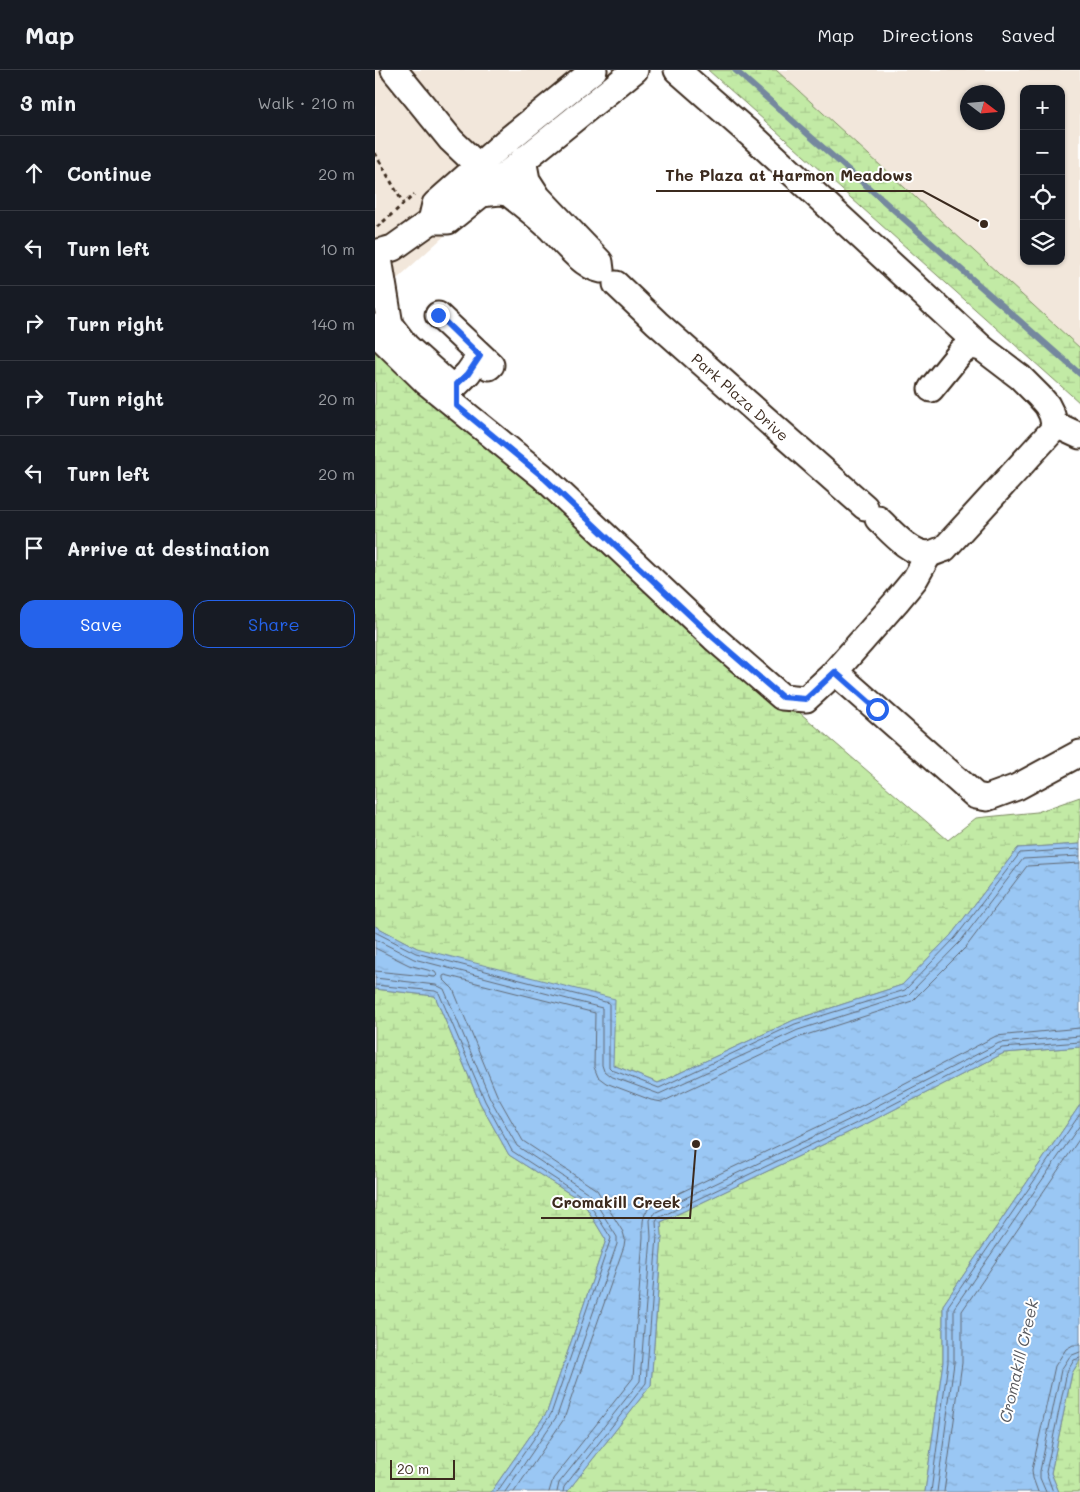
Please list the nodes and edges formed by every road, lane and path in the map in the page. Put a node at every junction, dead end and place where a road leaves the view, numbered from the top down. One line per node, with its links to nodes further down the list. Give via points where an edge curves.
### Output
1 (394, 70): 7 (street)
2 (594, 70): 7 (street)
3 (635, 70): 6 (street)
4 (677, 70): 13 (street)
5 (375, 153): 8 (path, via 403,203)
6 (523, 159): 7 (street); 7 (street, via 527,180 538,197 600,262 601,270 585,263 508,193 500,192)
7 (484, 181): 9 (street, via 447,222 431,221 393,248)
8 (375, 228)
9 (377, 253): 15 (street, via 390,325 406,346)
10 (616, 284): 18 (street, Park Plaza Drive, via 914,550)
11 (438, 315): 15 (street, via 485,361)
12 (375, 326): 15 (street, via 383,340 426,382)
13 (982, 348): 14 (street, via 971,346 961,352); 16 (street, via 1039,396 1050,410)
14 (931, 389)
15 (457, 395): 19 (street, via 714,638 782,697 806,699)
16 (1054, 424): 17 (street); 18 (street, via 1052,431 944,549)
17 (1080, 436)
18 (929, 554): 19 (street, via 909,587)
19 (835, 672): 20 (street, via 976,796 987,798 1017,787)
20 (1080, 753)

